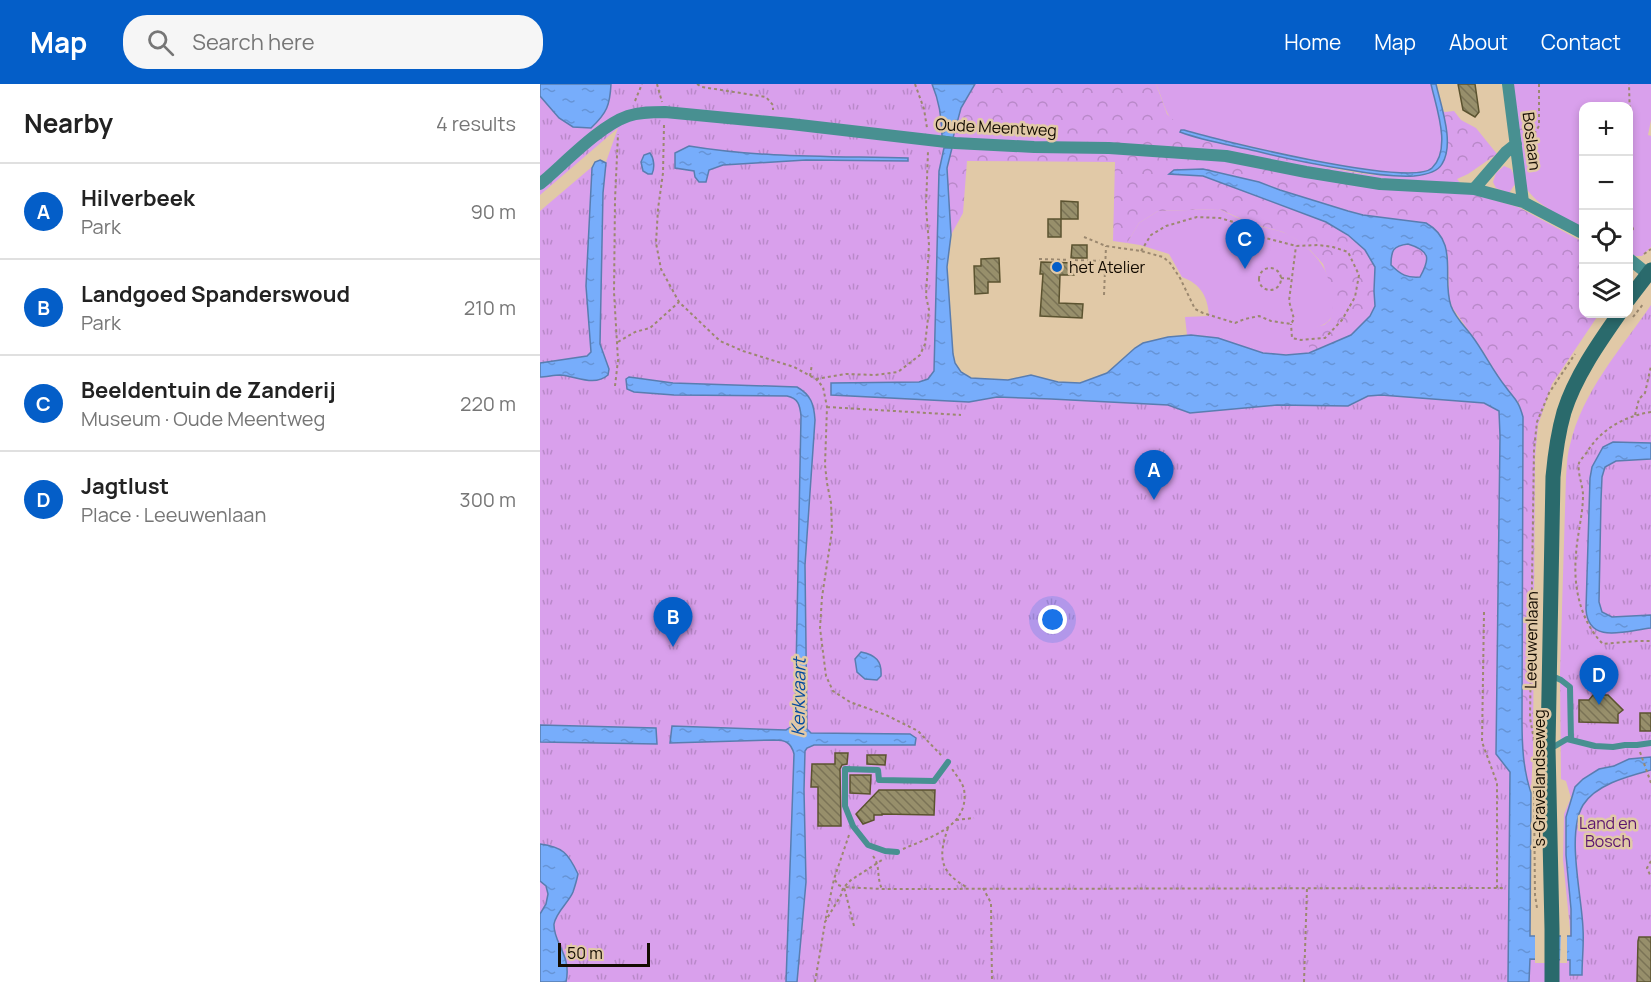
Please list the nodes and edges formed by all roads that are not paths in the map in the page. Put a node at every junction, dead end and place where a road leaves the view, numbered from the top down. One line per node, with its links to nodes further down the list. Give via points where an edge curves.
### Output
1 (1508, 84): 2 (street, Boslaan)
2 (1520, 147): 4 (street, via 1506,152); 5 (street, Boslaan)
3 (540, 184): 4 (street, Oude Meentweg, via 602,129 634,114 665,112 955,143 1226,156 1380,184)
4 (1474, 189): 5 (street, Oude Meentweg)
5 (1523, 202): 6 (street, Oude Meentweg)
6 (1579, 231)
7 (1633, 261): 8 (street)
8 (1650, 272): 9 (street)
9 (1633, 295)
10 (1624, 318): 11 (street, Leeuwenlaan, via 1583,370 1564,411 1557,441)
11 (1548, 676): 12 (lane, via 1570,687); 14 (street, Leeuwenlaan)
12 (1571, 740): 13 (lane, via 1613,747); 14 (lane)
13 (1651, 743)
14 (1548, 747): 17 (street, Leeuwenlaan)
15 (948, 762): 16 (lane, via 934,781 879,780 878,770 845,769 845,806 853,826 868,845)
16 (897, 852)
17 (1552, 982)

